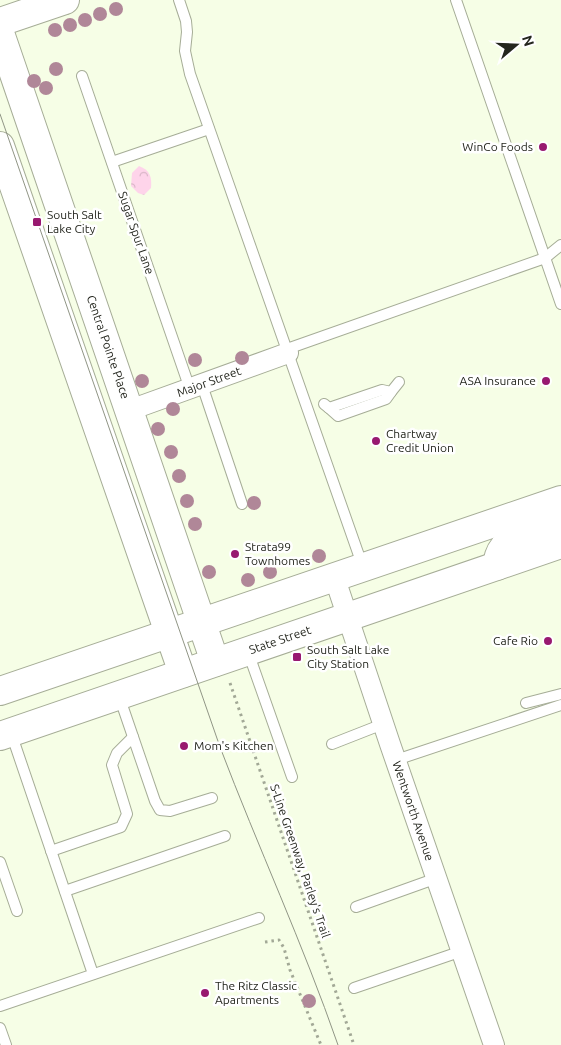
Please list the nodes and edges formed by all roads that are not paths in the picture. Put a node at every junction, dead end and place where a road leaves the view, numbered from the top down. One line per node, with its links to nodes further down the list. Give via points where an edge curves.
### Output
1 (65, 0): 4 (street)
2 (179, 0): 7 (lane, via 186,20 185,51 190,74)
3 (456, 0): 11 (lane)
4 (0, 22)
5 (0, 33): 17 (street, Central Pointe Place)
6 (82, 76): 9 (lane, Sugar Spur Lane)
7 (209, 129): 9 (lane); 13 (lane)
8 (0, 146): 27 (street)
9 (112, 162): 15 (lane, Sugar Spur Lane)
10 (561, 245): 11 (lane)
11 (545, 258): 12 (lane); 13 (lane)
12 (561, 304)
13 (287, 351): 15 (street, Major Street); 23 (lane)
14 (399, 382): 16 (lane, via 391,392 382,390)
15 (196, 387): 17 (street, Major Street); 19 (lane, Sugar Spur Lane)
16 (326, 406)
17 (130, 410): 26 (street, Central Pointe Place)
18 (561, 500): 23 (street)
19 (242, 504)
20 (561, 521): 22 (street, via 504,546)
21 (561, 544): 22 (street, State Street)
22 (497, 566): 25 (street, State Street)
23 (363, 567): 24 (street)
24 (334, 576): 25 (street, Wentworth Avenue); 26 (street)
25 (347, 617): 28 (street, State Street); 36 (street, Wentworth Avenue)
26 (201, 622): 27 (street); 30 (street, Central Pointe Place)
27 (169, 633): 29 (street); 31 (street)
28 (248, 651): 30 (street, State Street); 41 (lane)
29 (183, 673): 30 (street, State Street); 33 (street, State Street)
30 (222, 673)
31 (0, 691)
32 (561, 694): 34 (lane)
33 (119, 695): 37 (street, State Street); 38 (lane)
34 (526, 704)
35 (561, 705): 40 (lane)
36 (383, 724): 39 (lane); 40 (street, Wentworth Avenue)
37 (5, 734): 44 (lane)
38 (133, 737): 42 (lane, via 160,810 170,811); 44 (lane, via 117,752 112,765 127,814 121,827)
39 (332, 744)
40 (396, 760): 46 (street, Wentworth Avenue)
41 (292, 777)
42 (212, 798)
43 (226, 836): 47 (lane)
44 (51, 851): 47 (lane)
45 (0, 862): 49 (lane)
46 (437, 878): 48 (lane); 51 (street, Wentworth Avenue)
47 (65, 891): 52 (lane)
48 (356, 907)
49 (17, 911)
50 (259, 918): 52 (lane)
51 (462, 951): 53 (lane); 57 (street, Wentworth Avenue)
52 (93, 974): 54 (lane)
53 (354, 988)
54 (0, 1006)
55 (0, 1028): 56 (lane)
56 (6, 1045)
57 (494, 1045)

